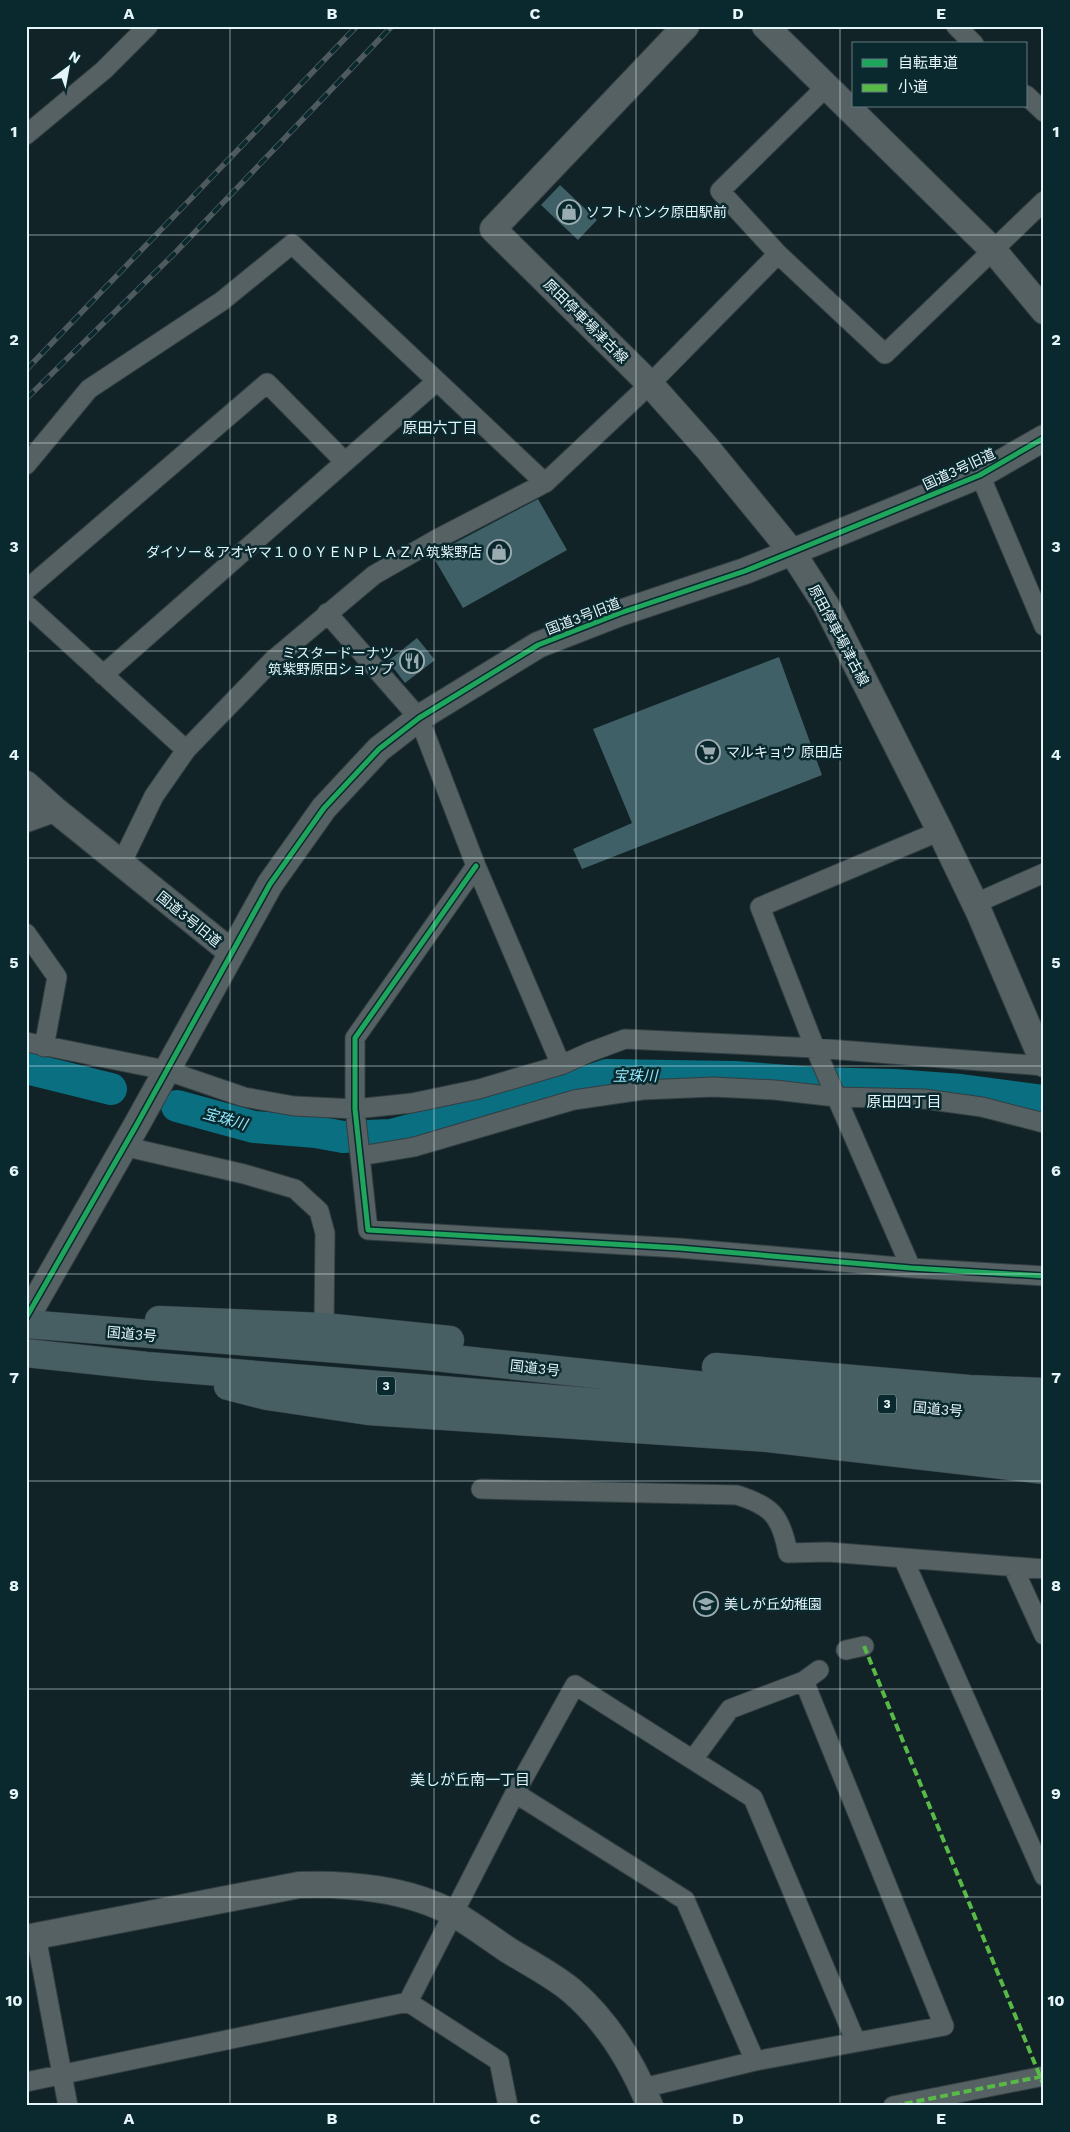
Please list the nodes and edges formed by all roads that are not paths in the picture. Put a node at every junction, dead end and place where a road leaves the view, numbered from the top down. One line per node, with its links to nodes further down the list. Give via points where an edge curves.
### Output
1 (148, 26): 7 (street, via 104,70)
2 (686, 26): 13 (street, 原田停車場津古線, via 493,229)
3 (765, 26): 4 (street)
4 (826, 86): 9 (street); 10 (street, via 720,191)
5 (1028, 97): 6 (street)
6 (1044, 112)
7 (26, 135)
8 (1044, 201): 9 (street)
9 (994, 251): 10 (street, via 884,354); 11 (street)
10 (778, 254): 13 (street)
11 (1044, 311)
12 (437, 381): 15 (street); 16 (street, via 292,244 222,301 89,389); 18 (street)
13 (650, 384): 18 (street); 19 (street, 原田停車場津古線)
14 (1044, 438): 17 (street, 国道3号旧道)
15 (345, 462): 20 (street, via 267,383); 24 (street)
16 (26, 465)
17 (980, 474): 19 (street, 国道3号旧道); 23 (street)
18 (545, 483): 22 (street, via 374,574)
19 (792, 552): 25 (street, 国道3号旧道, via 538,645); 30 (street, 原田停車場津古線, via 826,605)
20 (26, 590)
21 (26, 604): 24 (street)
22 (327, 613): 25 (street); 26 (street, via 273,660)
23 (1044, 626)
24 (103, 675): 26 (street)
25 (420, 718): 32 (street); 36 (street, 国道3号旧道, via 379,749 324,808 270,884)
26 (186, 750): 31 (street, via 154,796)
27 (26, 784): 28 (street, 国道3号旧道)
28 (54, 809): 29 (street); 31 (street, 国道3号旧道)
29 (26, 819)
30 (940, 832): 34 (street, 原田停車場津古線); 38 (street, via 760,907)
31 (121, 864): 36 (street, 国道3号旧道)
32 (476, 866): 39 (street); 43 (street, via 355,1038)
33 (1044, 873): 34 (street)
34 (974, 904): 40 (street, 原田停車場津古線)
35 (26, 933): 37 (street, via 57,977)
36 (231, 952): 41 (street)
37 (35, 1045): 41 (street)
38 (815, 1048): 39 (street, via 625,1039); 40 (street); 42 (street)
39 (561, 1065): 43 (street, via 479,1089 412,1103)
40 (1044, 1065)
41 (165, 1070): 43 (street, via 244,1097 294,1106); 45 (street)
42 (836, 1097): 44 (street, via 924,1099 982,1107); 46 (street, via 713,1087 642,1090 574,1100 414,1147); 47 (street)
43 (355, 1109): 46 (street)
44 (1044, 1122)
45 (123, 1146): 49 (street); 50 (street, via 295,1189 320,1210 325,1233)
46 (360, 1156): 47 (street, via 368,1230 679,1248)
47 (911, 1268): 48 (street)
48 (1044, 1276)
49 (34, 1323): 51 (highway, 国道3号 / 3)
50 (324, 1327): 51 (highway, via 199,1320 121,1320); 54 (highway)
51 (87, 1330): 54 (highway, 国道3号 / 3)
52 (32, 1354): 53 (highway, 国道3号 / 3)
53 (148, 1366): 57 (highway, 国道3号 / 3, via 736,1414 874,1431); 58 (highway, via 267,1396 368,1411 768,1438)
54 (732, 1378): 55 (highway, via 768,1372); 56 (highway, 国道3号 / 3, via 877,1404)
55 (1044, 1392)
56 (1044, 1418)
57 (1044, 1444)
58 (1044, 1470)
59 (480, 1489): 60 (street, via 737,1495 759,1502 772,1513 783,1529 788,1552)
60 (904, 1558): 61 (street); 66 (street)
61 (1013, 1567): 62 (street); 63 (street)
62 (1044, 1569)
63 (1044, 1635)
64 (694, 1758): 65 (street, via 575,1685); 70 (street, via 753,1798); 70 (street, via 730,1709 811,1676 944,2026)
65 (515, 1793): 67 (street); 71 (street, via 685,1900)
66 (1044, 1876)
67 (453, 1913): 68 (street, via 374,1889 330,1884 299,1885); 69 (street); 75 (street, via 571,1990 610,2033 631,2063)
68 (31, 1937): 72 (street)
69 (408, 2002): 72 (street); 77 (street, via 499,2061)
70 (856, 2042): 71 (street)
71 (755, 2061): 75 (street)
72 (63, 2075): 74 (street); 76 (street)
73 (1044, 2076): 78 (street)
74 (26, 2082)
75 (647, 2097)
76 (68, 2106)
77 (508, 2106)
78 (893, 2106)

